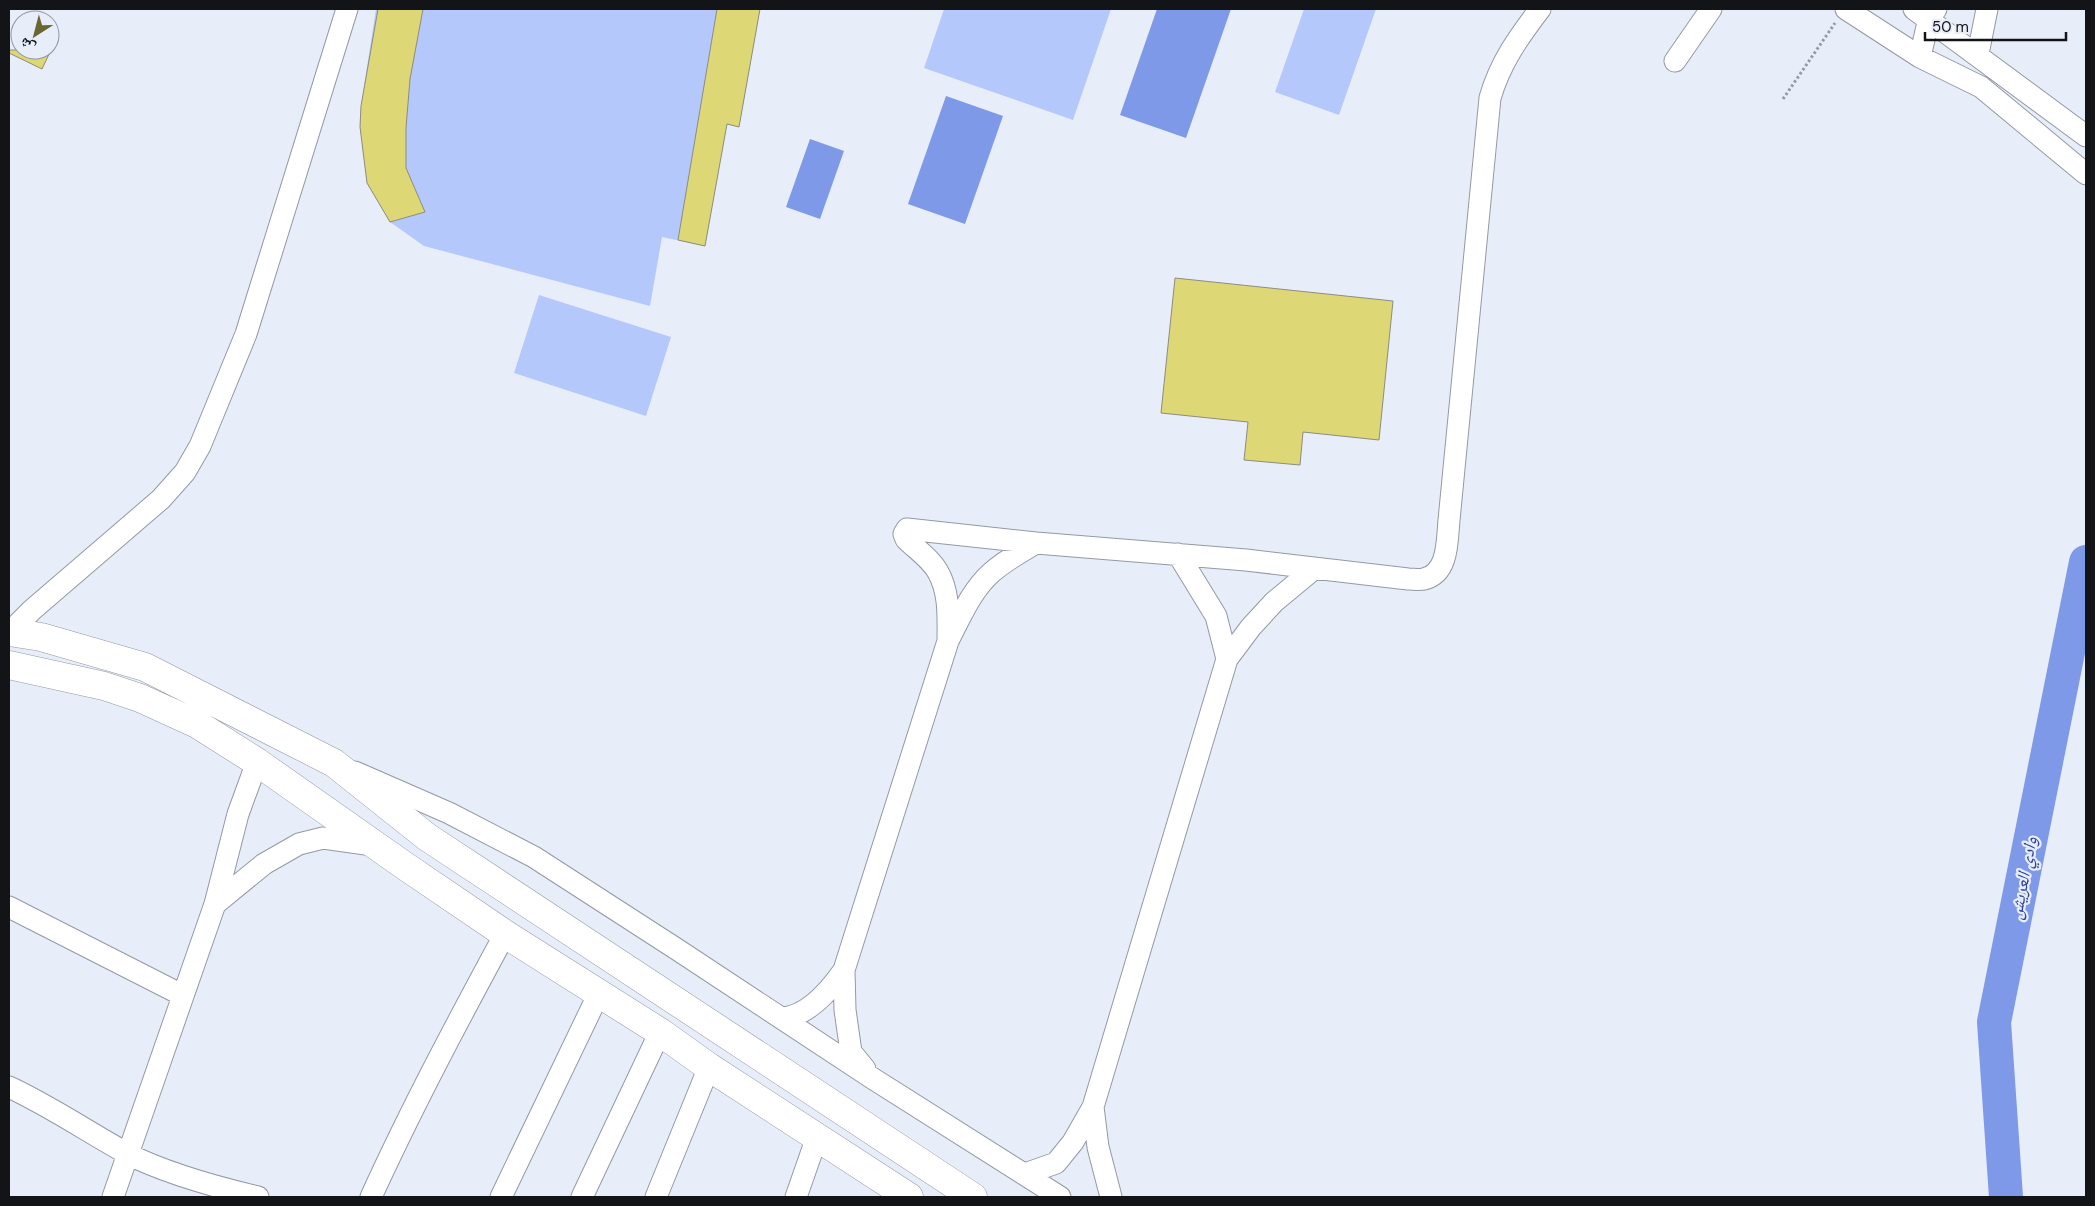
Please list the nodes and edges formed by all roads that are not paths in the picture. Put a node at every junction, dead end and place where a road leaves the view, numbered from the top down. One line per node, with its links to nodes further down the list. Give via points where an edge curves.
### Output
1 (348, 9): 15 (street, via 246,334 200,446 185,472 161,499)
2 (1540, 9): 14 (street, via 1496,76 1490,98 1444,560 1424,579)
3 (1711, 9): 9 (street)
4 (1987, 9): 7 (street)
5 (1926, 12): 7 (street); 8 (street)
6 (1843, 13): 8 (street)
7 (1978, 54): 10 (street)
8 (1920, 57): 11 (street, via 1981,87)
9 (1675, 60)
10 (2086, 136)
11 (2086, 174)
12 (1036, 543): 13 (street); 16 (street, via 990,574 968,604); 16 (street, via 907,529 906,538 931,563 943,583)
13 (1178, 554): 14 (street); 17 (street, via 1216,616)
14 (1316, 568): 17 (street, via 1274,602)
15 (9, 632): 20 (highway, via 145,667)
16 (948, 641): 27 (street)
17 (1228, 659): 35 (street)
18 (9, 665): 19 (highway, via 104,686 140,698 196,724)
19 (257, 762): 22 (highway); 24 (street, via 238,814)
20 (334, 763): 21 (highway); 30 (street, via 449,813 534,857)
21 (427, 837): 23 (highway); 47 (highway)
22 (374, 845): 23 (highway); 24 (street, via 323,838 299,844 264,864)
23 (405, 866): 26 (highway)
24 (215, 904): 29 (street)
25 (9, 907): 29 (street)
26 (505, 934): 28 (highway); 41 (street, via 434,1065)
27 (844, 970): 30 (street, via 816,1002 789,1018); 33 (street, via 851,1052)
28 (599, 993): 31 (highway); 42 (street)
29 (182, 995): 37 (street)
30 (780, 1018): 33 (street)
31 (660, 1032): 32 (highway); 43 (street)
32 (709, 1067): 36 (highway); 44 (street)
33 (872, 1078): 38 (street)
34 (9, 1087): 37 (street)
35 (1093, 1107): 38 (street, via 1069,1148 1056,1163); 49 (street, via 1098,1147)
36 (818, 1137): 45 (street); 46 (highway)
37 (130, 1154): 39 (street); 40 (street, via 191,1179)
38 (1025, 1174): 48 (street)
39 (113, 1197)
40 (258, 1197)
41 (371, 1197)
42 (501, 1197)
43 (582, 1197)
44 (656, 1197)
45 (796, 1197)
46 (909, 1197)
47 (973, 1197)
48 (1060, 1197)
49 (1111, 1197)

